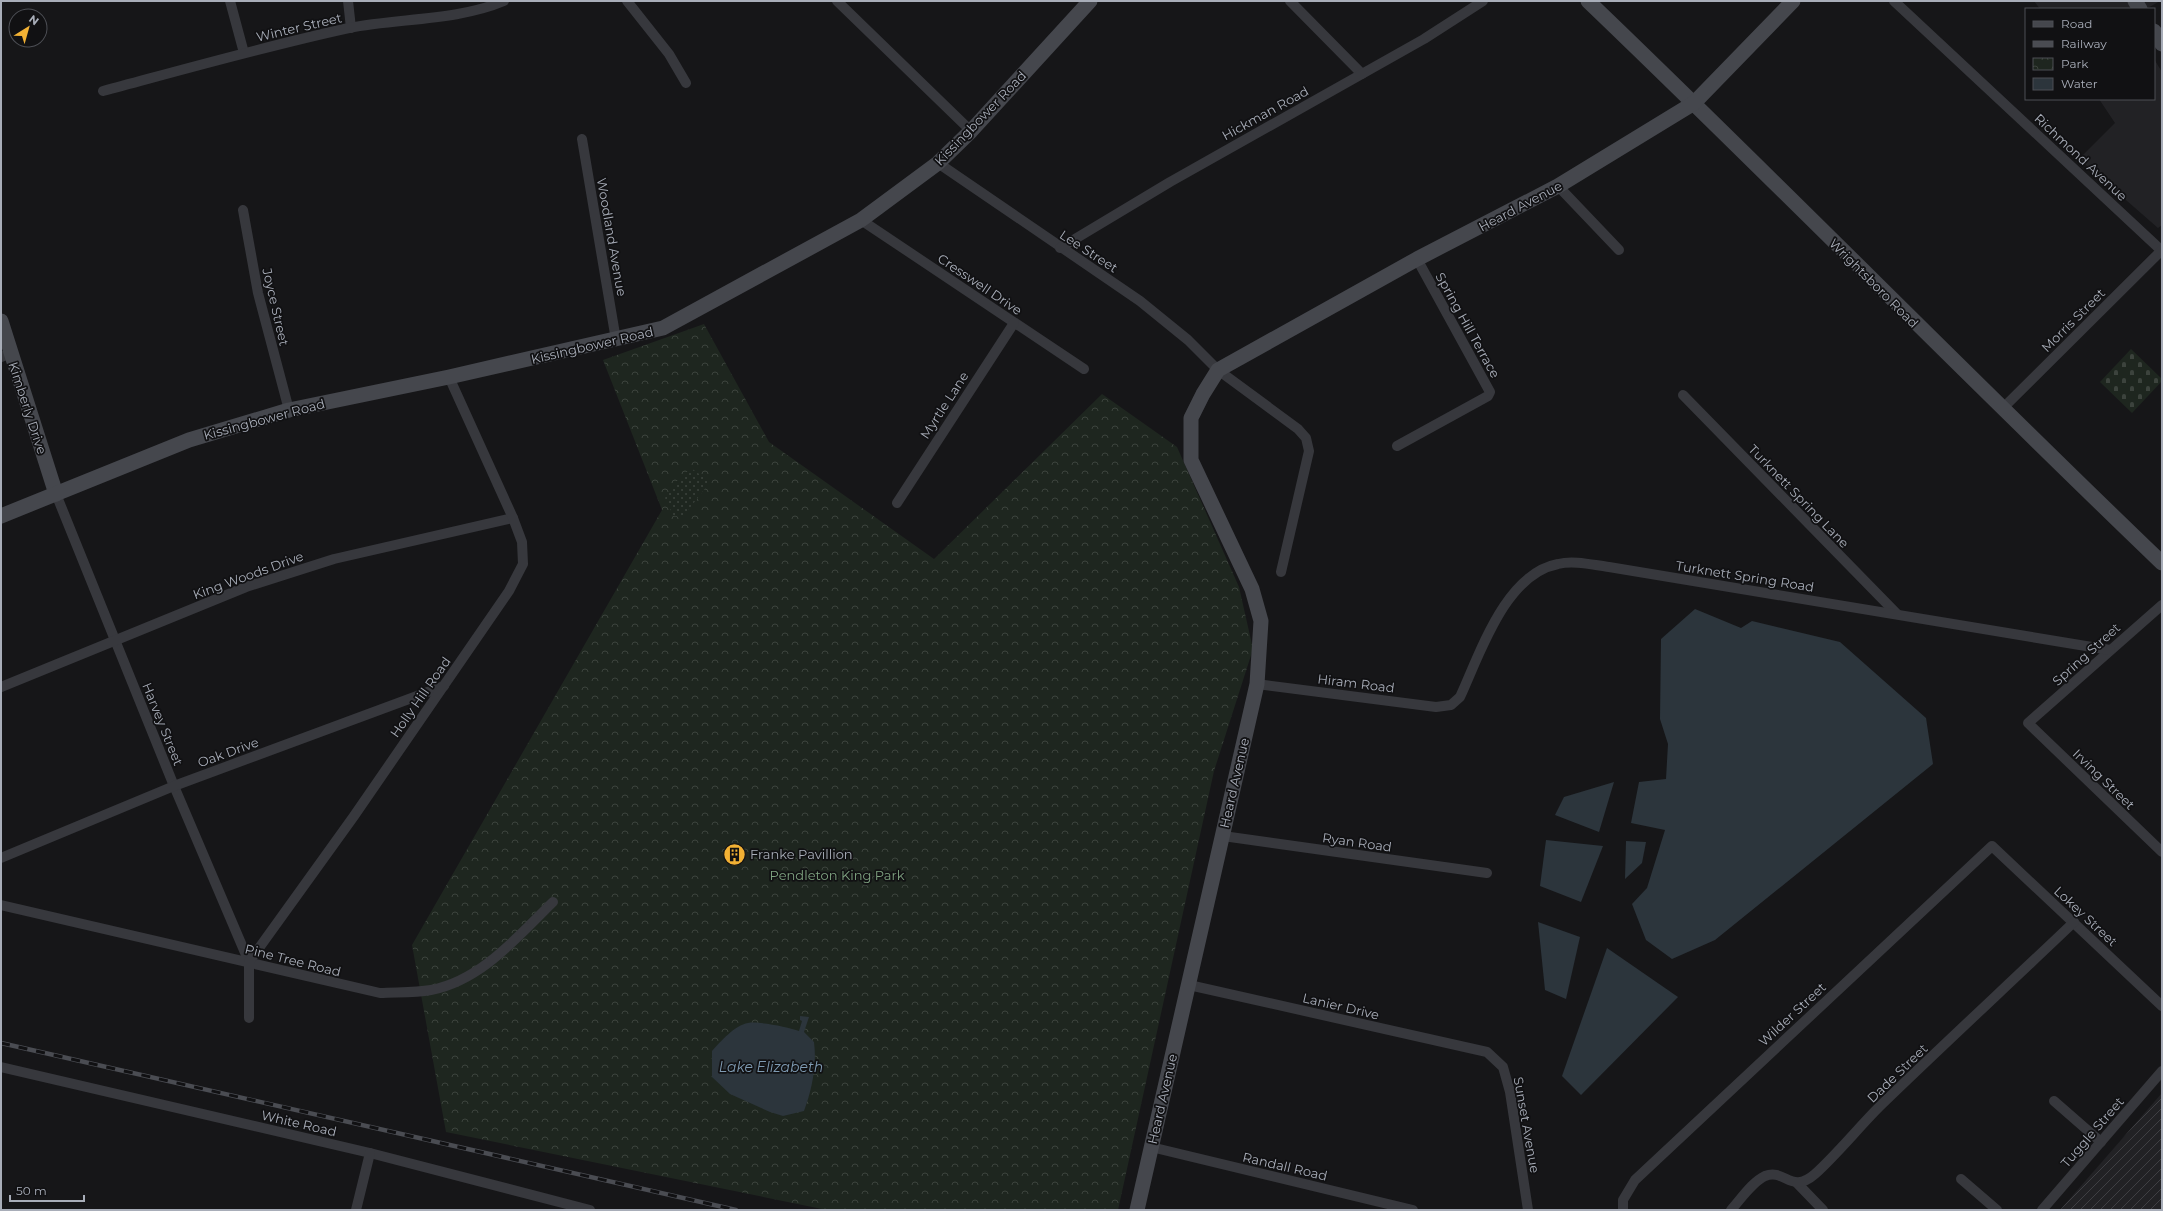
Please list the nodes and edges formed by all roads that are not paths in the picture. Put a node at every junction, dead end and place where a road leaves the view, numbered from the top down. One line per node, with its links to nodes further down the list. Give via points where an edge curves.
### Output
1 (230, 1): 15 (street)
2 (348, 1): 12 (street)
3 (504, 1): 12 (street, Winter Street, via 470,11)
4 (627, 1): 17 (street, via 669,54)
5 (837, 1): 20 (street)
6 (1090, 1): 20 (street, Kissingbower Road)
7 (1290, 1): 16 (street)
8 (1483, 1): 16 (street, Hickman Road, via 1424,39)
9 (1588, 1): 19 (street, Wrightsboro Road)
10 (1793, 1): 19 (street, Heard Avenue)
11 (1894, 1): 28 (street, Richmond Avenue)
12 (351, 28): 15 (street, Winter Street)
13 (2155, 33): 14 (street)
14 (2162, 44)
15 (244, 53): 18 (street, Winter Street)
16 (1362, 74): 26 (street, Hickman Road, via 1170,182)
17 (686, 83)
18 (103, 91)
19 (1694, 103): 23 (street, Heard Avenue); 38 (street, Wrightsboro Road)
20 (971, 131): 22 (street, Kissingbower Road)
21 (582, 139): 32 (street, Woodland Avenue)
22 (938, 163): 25 (street, Kissingbower Road); 26 (street, Lee Street)
23 (1558, 186): 27 (street); 29 (street, Heard Avenue)
24 (243, 210): 39 (street, Joyce Street, via 258,293)
25 (861, 220): 31 (street, Cresswell Drive); 32 (street, Kissingbower Road, via 663,328)
26 (1060, 248): 35 (street, Lee Street, via 1140,301 1188,340)
27 (1619, 250)
28 (2162, 250): 38 (street, Morris Street)
29 (1418, 259): 35 (street, Heard Avenue); 40 (street, Spring Hill Terrace, via 1490,392 1488,396)
30 (1, 321): 33 (street, Kimberly Drive)
31 (1014, 323): 34 (street, Cresswell Drive); 42 (street, Myrtle Lane)
32 (616, 340): 36 (street, Kissingbower Road)
33 (6, 355): 41 (street, Kimberly Drive)
34 (1084, 369)
35 (1218, 370): 46 (street, via 1298,429 1306,438 1309,451); 51 (street, Heard Avenue, via 1191,418 1191,460 1252,589 1261,621)
36 (449, 377): 39 (street, Kissingbower Road); 44 (street, Holly Hill Road)
37 (1683, 395): 48 (street, Turknett Spring Lane)
38 (2002, 409): 45 (street, Wrightsboro Road)
39 (289, 410): 41 (street, Kissingbower Road, via 189,440)
40 (1397, 446)
41 (56, 494): 43 (street, Kissingbower Road); 49 (street, Harvey Street)
42 (897, 502)
43 (1, 516)
44 (513, 518): 49 (street, King Woods Drive, via 334,559 246,587); 52 (street, Holly Hill Road, via 522,542 523,564 509,590)
45 (2162, 563)
46 (1281, 572)
47 (2162, 605): 50 (street, Spring Street)
48 (1897, 614): 50 (street, Turknett Spring Road); 54 (street, Turknett Spring Road, via 1590,564 1557,564 1530,575 1508,599 1460,697)
49 (115, 641): 53 (street, King Woods Drive); 56 (street, Harvey Street)
50 (2110, 650): 55 (street, Spring Street)
51 (1257, 684): 54 (street, Hiram Road, via 1436,707); 57 (street, Heard Avenue)
52 (444, 686): 56 (street, Oak Drive); 65 (street, Holly Hill Road)
53 (1, 687)
54 (1451, 705)
55 (2028, 723): 59 (street, Irving Street)
56 (174, 786): 60 (street, Oak Drive); 65 (street, Harvey Street)
57 (1223, 836): 61 (street, Ryan Road); 66 (street, Heard Avenue)
58 (1992, 846): 64 (street, Lokey Street); 83 (street, Wilder Street, via 1635,1180 1623,1200)
59 (2162, 852)
60 (1, 858)
61 (1487, 873)
62 (553, 902): 65 (street, Pine Tree Road, via 493,960 465,977 432,990 380,993)
63 (1, 905): 65 (street, Pine Tree Road)
64 (2074, 922): 67 (street, Lokey Street); 77 (street, Dade Street, via 1879,1107 1816,1174 1803,1183)
65 (249, 962): 68 (street)
66 (1189, 985): 69 (street, Lanier Drive); 74 (street, Heard Avenue)
67 (2162, 1006)
68 (249, 1018)
69 (1487, 1052): 82 (street, Sunset Avenue, via 1504,1067)
70 (1, 1067): 75 (street, White Road)
71 (2162, 1071): 73 (street, Tuggle Street)
72 (2054, 1101): 73 (street)
73 (2101, 1142): 87 (street, Tuggle Street)
74 (1151, 1147): 80 (street, Heard Avenue); 81 (street, Randall Road)
75 (370, 1153): 78 (street); 79 (street, White Road)
76 (1961, 1179): 86 (street)
77 (1797, 1183): 84 (street, via 1777,1175 1766,1176 1752,1186); 85 (street)
78 (356, 1210)
79 (590, 1210)
80 (1137, 1210)
81 (1413, 1210)
82 (1528, 1210)
83 (1623, 1210)
84 (1731, 1210)
85 (1823, 1210)
86 (1997, 1210)
87 (2042, 1210)

